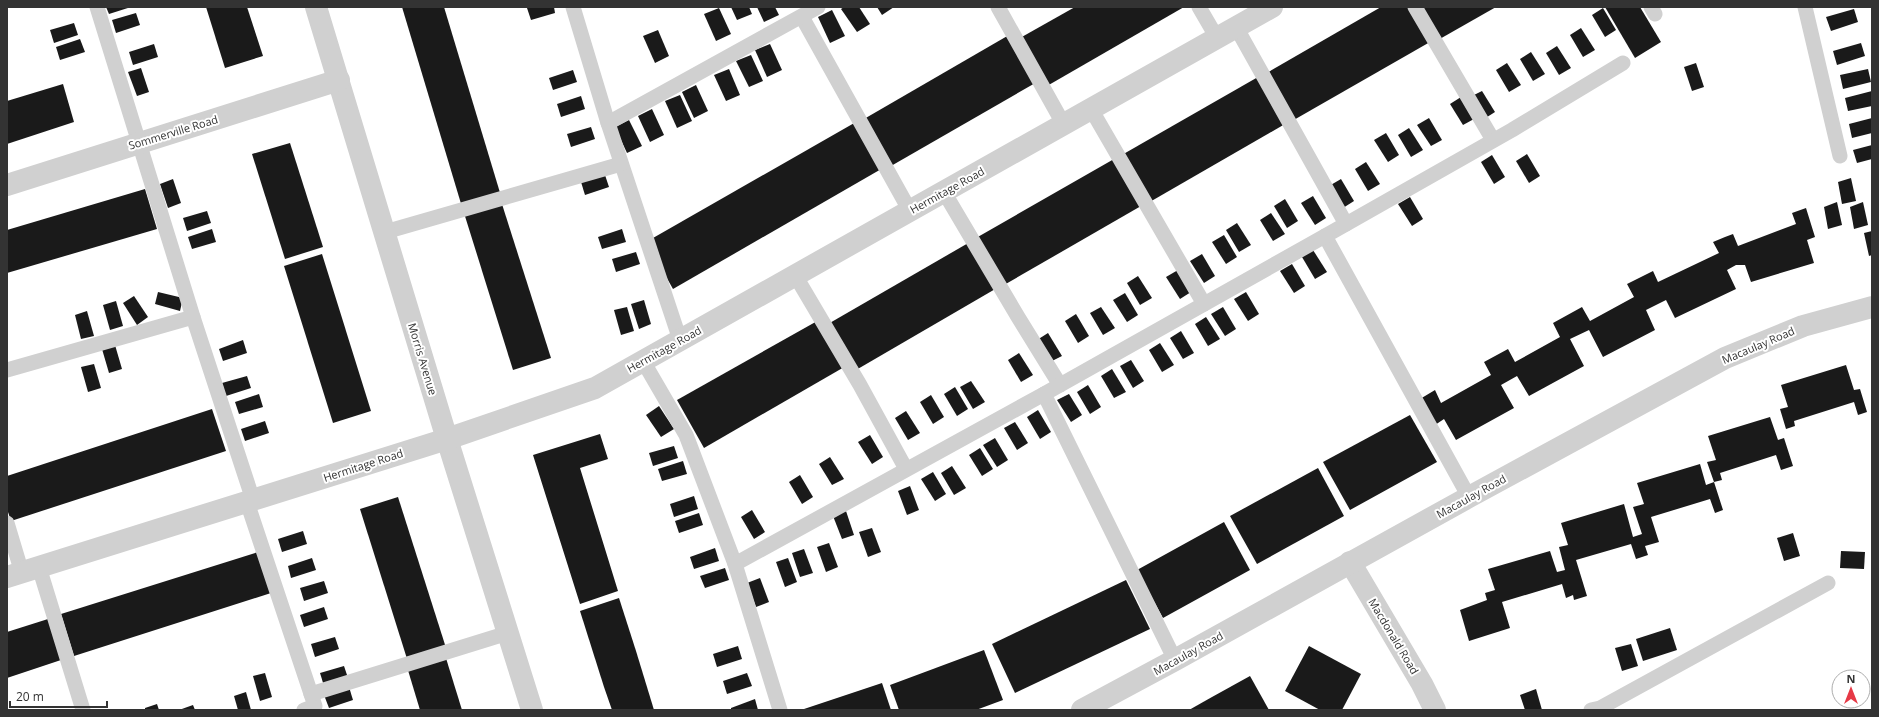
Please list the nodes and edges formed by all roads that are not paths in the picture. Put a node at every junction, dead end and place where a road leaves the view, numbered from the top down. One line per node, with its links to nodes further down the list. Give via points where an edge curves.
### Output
1 (97, 7): 18 (lane)
2 (316, 7): 13 (street, Morris Avenue)
3 (573, 7): 15 (lane)
4 (998, 7): 16 (lane)
5 (1199, 7): 11 (lane)
6 (1272, 7): 10 (street, Hermitage Road)
7 (1415, 7): 17 (lane)
8 (1805, 7): 19 (lane)
9 (807, 11): 15 (lane); 23 (lane)
10 (1236, 27): 11 (street, Hermitage Road); 24 (lane)
11 (1217, 38): 14 (street, Hermitage Road)
12 (1623, 63): 17 (lane)
13 (340, 80): 18 (street, Sommerville Road); 25 (street, Morris Avenue)
14 (1091, 109): 16 (street, Hermitage Road); 28 (lane)
15 (608, 123): 20 (lane)
16 (1064, 125): 22 (street, Hermitage Road)
17 (1493, 140): 24 (lane)
18 (139, 143): 21 (street, Sommerville Road); 30 (lane)
19 (1840, 156)
20 (621, 164): 25 (lane); 31 (lane)
21 (7, 185)
22 (944, 192): 23 (street, Hermitage Road); 34 (lane)
23 (910, 211): 27 (street, Hermitage Road)
24 (1346, 224): 26 (lane)
25 (385, 232): 36 (street, Morris Avenue)
26 (1325, 236): 28 (lane); 38 (lane)
27 (795, 275): 31 (street, Hermitage Road); 37 (lane)
28 (1204, 304): 34 (lane)
29 (1872, 307): 38 (street, Macaulay Road, via 1803,326 1725,358)
30 (193, 317): 33 (lane); 39 (lane)
31 (680, 340): 32 (street, Hermitage Road)
32 (643, 361): 36 (street, Hermitage Road, via 595,388); 42 (lane, via 686,435)
33 (7, 370)
34 (1060, 384): 35 (lane)
35 (1044, 394): 37 (lane); 46 (lane)
36 (447, 439): 39 (street, Hermitage Road); 45 (street, Morris Avenue)
37 (906, 469): 42 (lane)
38 (1469, 497): 41 (street, Macaulay Road)
39 (250, 501): 43 (street, Hermitage Road); 47 (lane)
40 (7, 523): 43 (lane)
41 (1350, 562): 46 (street, Macaulay Road); 52 (street, Macdonald Road)
42 (734, 564): 50 (lane)
43 (23, 572): 48 (lane)
44 (1828, 583): 53 (lane)
45 (508, 633): 47 (lane); 49 (street, Morris Avenue)
46 (1175, 660): 51 (street, Macaulay Road)
47 (311, 705)
48 (83, 710)
49 (532, 710)
50 (780, 710)
51 (1082, 710)
52 (1435, 710)
53 (1591, 710)

